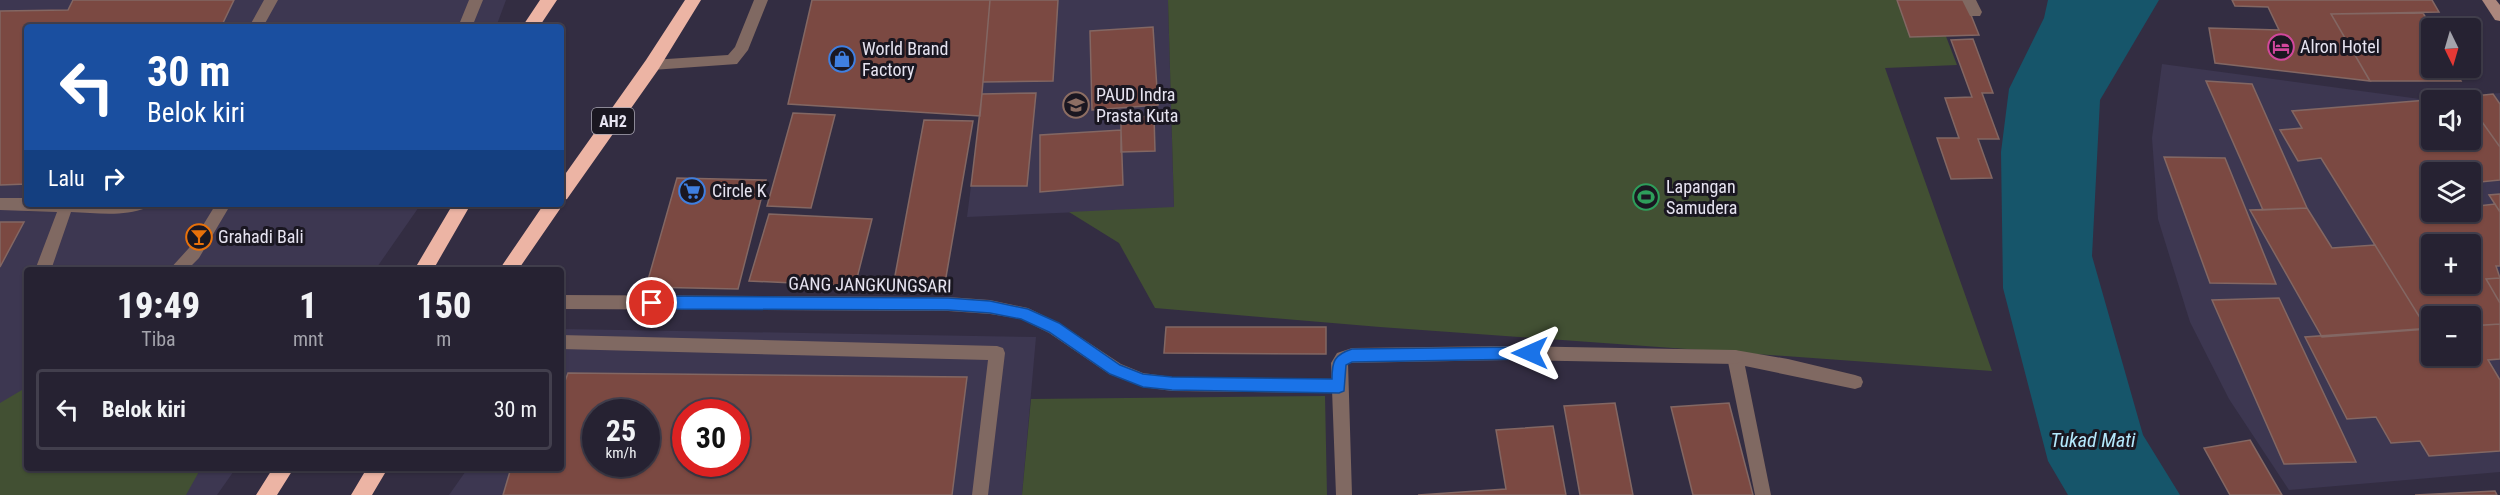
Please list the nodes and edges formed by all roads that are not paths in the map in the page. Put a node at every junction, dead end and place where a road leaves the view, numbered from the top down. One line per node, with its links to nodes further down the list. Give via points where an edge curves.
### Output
1 (271, 0): 10 (street)
2 (476, 0): 11 (street)
3 (533, 0): 12 (highway)
4 (549, 0): 13 (highway)
5 (676, 0): 14 (highway)
6 (693, 0): 14 (highway, AH2)
7 (761, 0): 15 (street, via 741,50 732,60)
8 (2489, 0): 9 (main road)
9 (2500, 15)
10 (258, 24)
11 (466, 24)
12 (529, 24)
13 (530, 24)
14 (664, 47): 15 (highway, AH2)
15 (652, 65): 16 (highway, AH2)
16 (564, 190)
17 (0, 204): 18 (street)
18 (24, 205)
19 (66, 207): 23 (street)
20 (222, 207): 24 (street, via 195,253)
21 (460, 207): 25 (highway)
22 (552, 207): 26 (highway)
23 (44, 267)
24 (180, 267)
25 (425, 267)
26 (510, 267)
27 (564, 302): 31 (street, GANG JANGKUNGSARI, via 990,307 1023,313 1054,328 1115,369 1143,380 1172,384)
28 (564, 342): 36 (street, via 997,353)
29 (1735, 357): 30 (street); 31 (street, via 1352,355 1339,363); 38 (street)
30 (1855, 382)
31 (1339, 386): 37 (street)
32 (282, 471): 34 (highway)
33 (376, 471): 35 (highway)
34 (266, 495)
35 (361, 495)
36 (980, 495)
37 (1344, 495)
38 (1763, 495)

